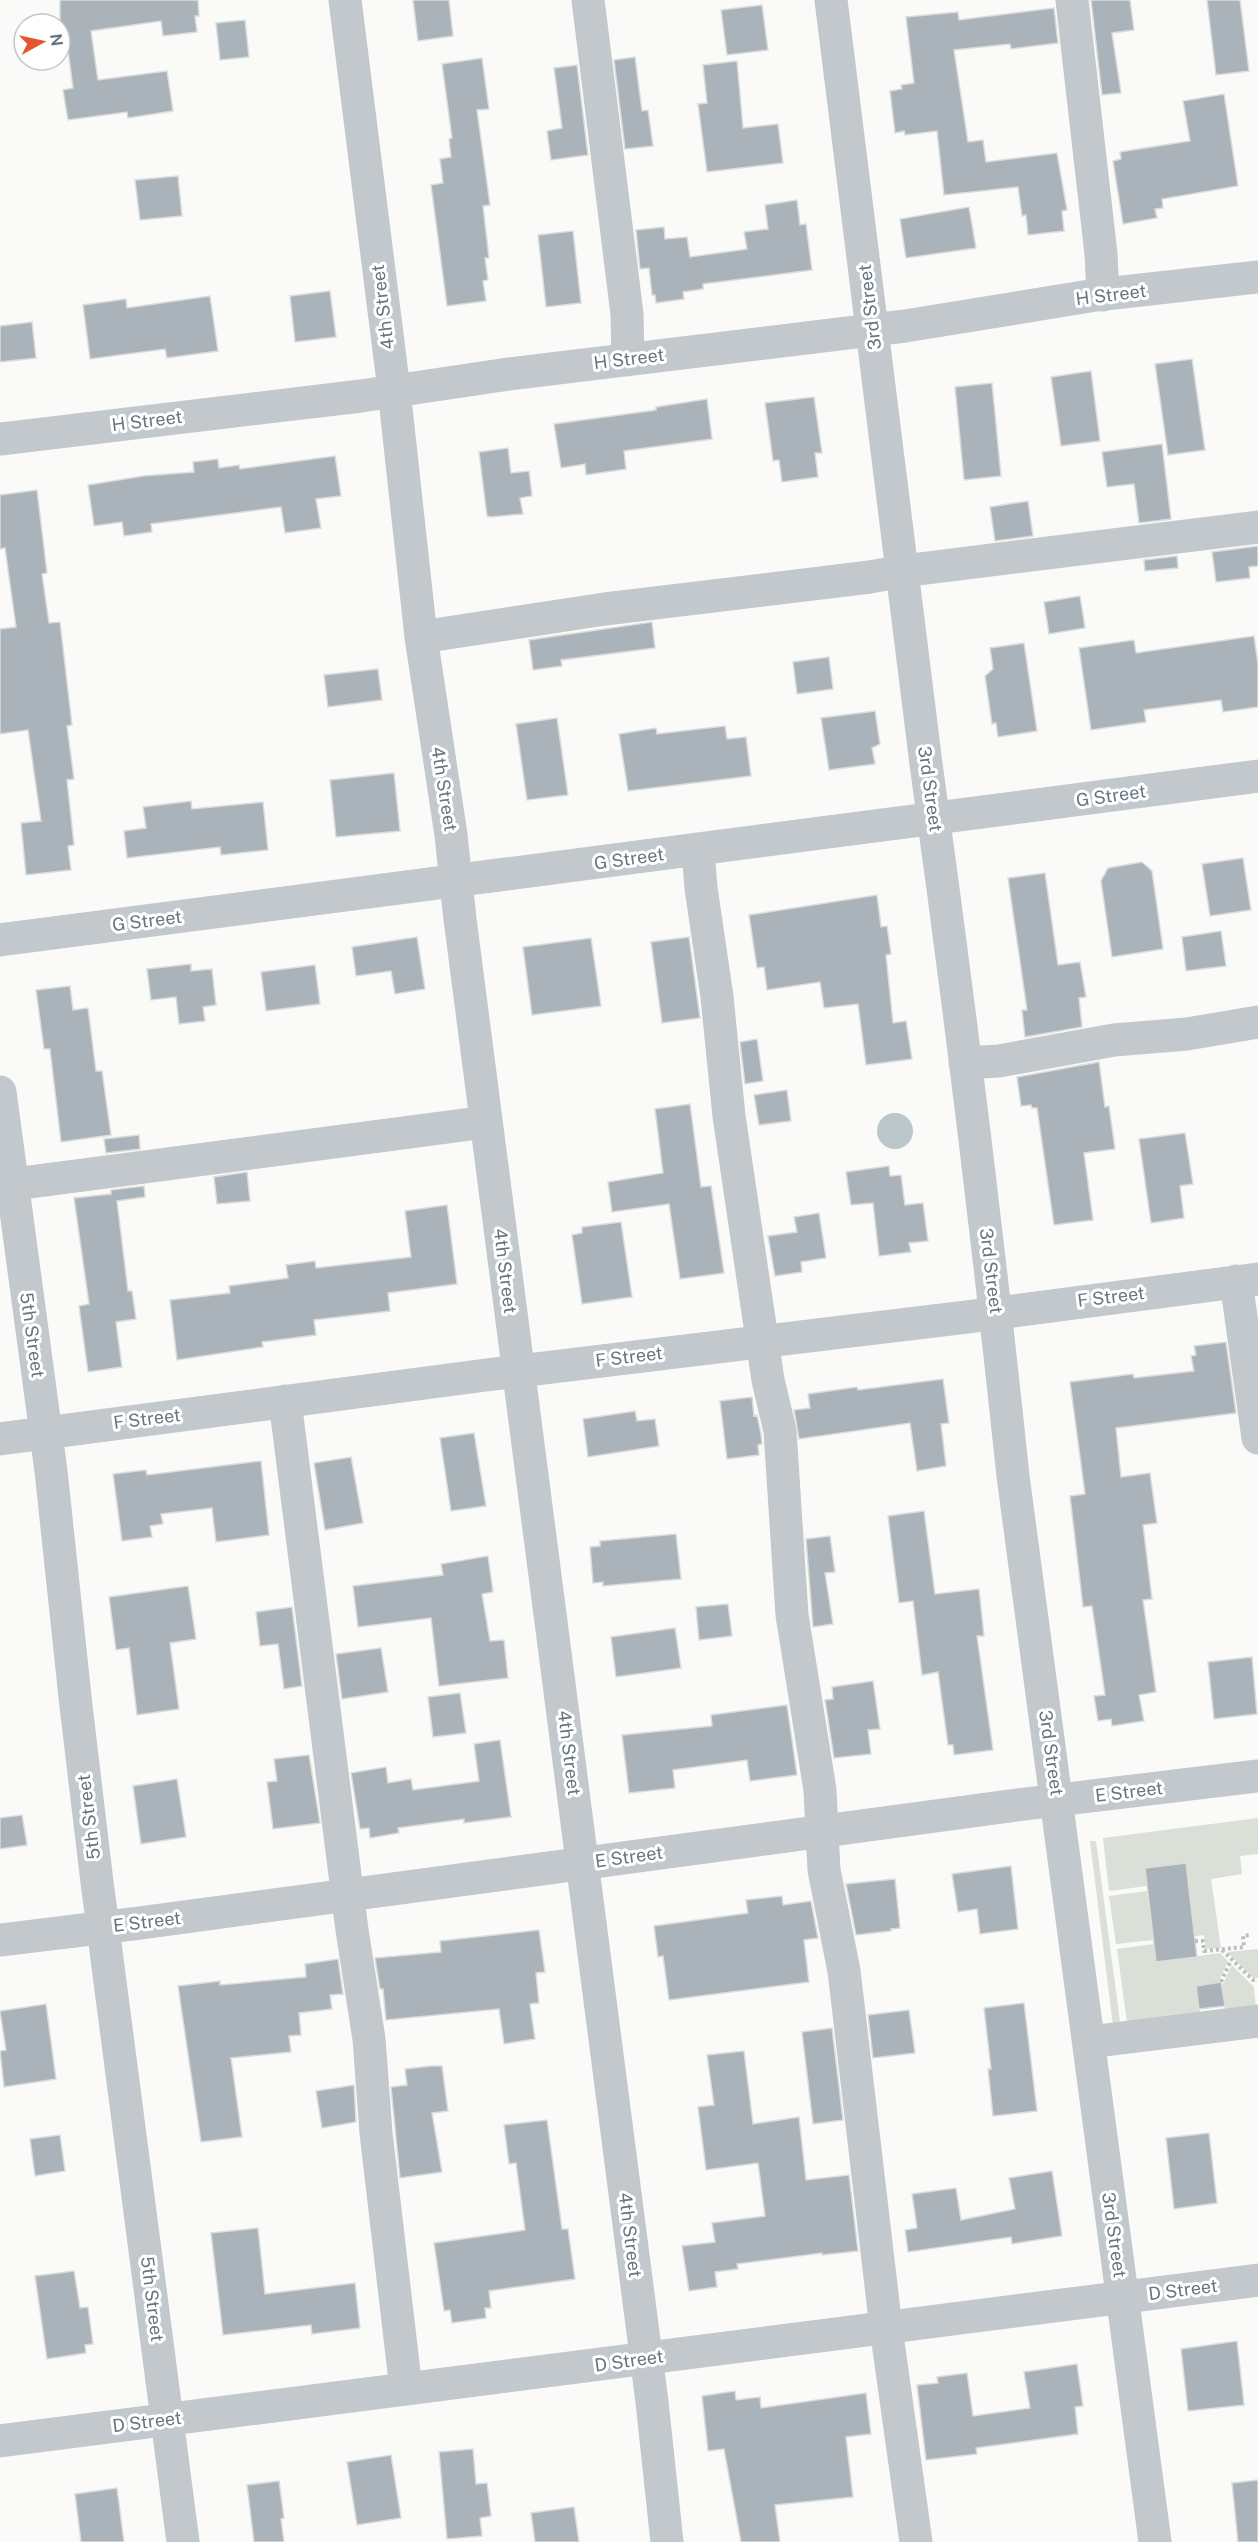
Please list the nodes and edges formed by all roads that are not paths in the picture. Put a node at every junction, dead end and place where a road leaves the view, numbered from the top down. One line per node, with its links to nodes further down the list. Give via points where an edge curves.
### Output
1 (345, 0): 9 (street, 4th Street)
2 (588, 0): 8 (street, via 627,314)
3 (831, 0): 7 (street, 3rd Street)
4 (1072, 0): 6 (street)
5 (1258, 278): 6 (street, H Street)
6 (1103, 295): 7 (street, H Street)
7 (873, 330): 8 (street, H Street); 12 (street, 3rd Street)
8 (628, 360): 9 (street, H Street)
9 (394, 390): 10 (street, H Street); 13 (street, 4th Street)
10 (0, 439)
11 (1258, 527): 12 (street)
12 (903, 571): 13 (street); 15 (street, 3rd Street)
13 (421, 637): 17 (street, 4th Street)
14 (1258, 776): 15 (street, G Street)
15 (935, 819): 16 (street, G Street); 20 (street, 3rd Street)
16 (698, 850): 17 (street, G Street); 26 (street, via 724,1078)
17 (456, 882): 18 (street, G Street); 22 (street, 4th Street)
18 (0, 940)
19 (1258, 1022): 20 (street)
20 (965, 1063): 25 (street, 3rd Street)
21 (0, 1092): 23 (street, 5th Street)
22 (486, 1122): 23 (street); 27 (street, 4th Street)
23 (6, 1185): 29 (street, 5th Street)
24 (1247, 1280): 25 (street, F Street); 30 (street)
25 (996, 1312): 26 (street, F Street); 33 (street, 3rd Street, via 1013,1476)
26 (761, 1341): 27 (street, F Street); 34 (street, via 780,1431 792,1615 820,1790)
27 (519, 1371): 28 (street, F Street); 35 (street, 4th Street)
28 (285, 1401): 29 (street, F Street); 36 (street)
29 (46, 1432): 31 (street, F Street); 37 (street, 5th Street)
30 (1258, 1438)
31 (0, 1439)
32 (1258, 1776): 33 (street, E Street)
33 (1057, 1801): 34 (street, E Street); 40 (street, 3rd Street)
34 (821, 1831): 35 (street, E Street); 43 (street, via 824,1870 844,1971)
35 (583, 1863): 36 (street, E Street); 44 (street, 4th Street)
36 (348, 1894): 37 (street, E Street); 45 (street, via 369,2039)
37 (103, 1927): 38 (street, E Street); 46 (street, 5th Street)
38 (0, 1940)
39 (1258, 2021): 40 (street)
40 (1089, 2042): 42 (street, 3rd Street)
41 (1258, 2280): 42 (street, D Street)
42 (1123, 2298): 43 (street, D Street); 51 (street, 3rd Street)
43 (886, 2328): 44 (street, D Street); 50 (street)
44 (646, 2358): 45 (street, D Street); 49 (street, 4th Street)
45 (406, 2389): 46 (street, D Street)
46 (167, 2419): 47 (street, D Street); 48 (street, 5th Street)
47 (0, 2441)
48 (183, 2542)
49 (667, 2542)
50 (916, 2542)
51 (1155, 2542)

